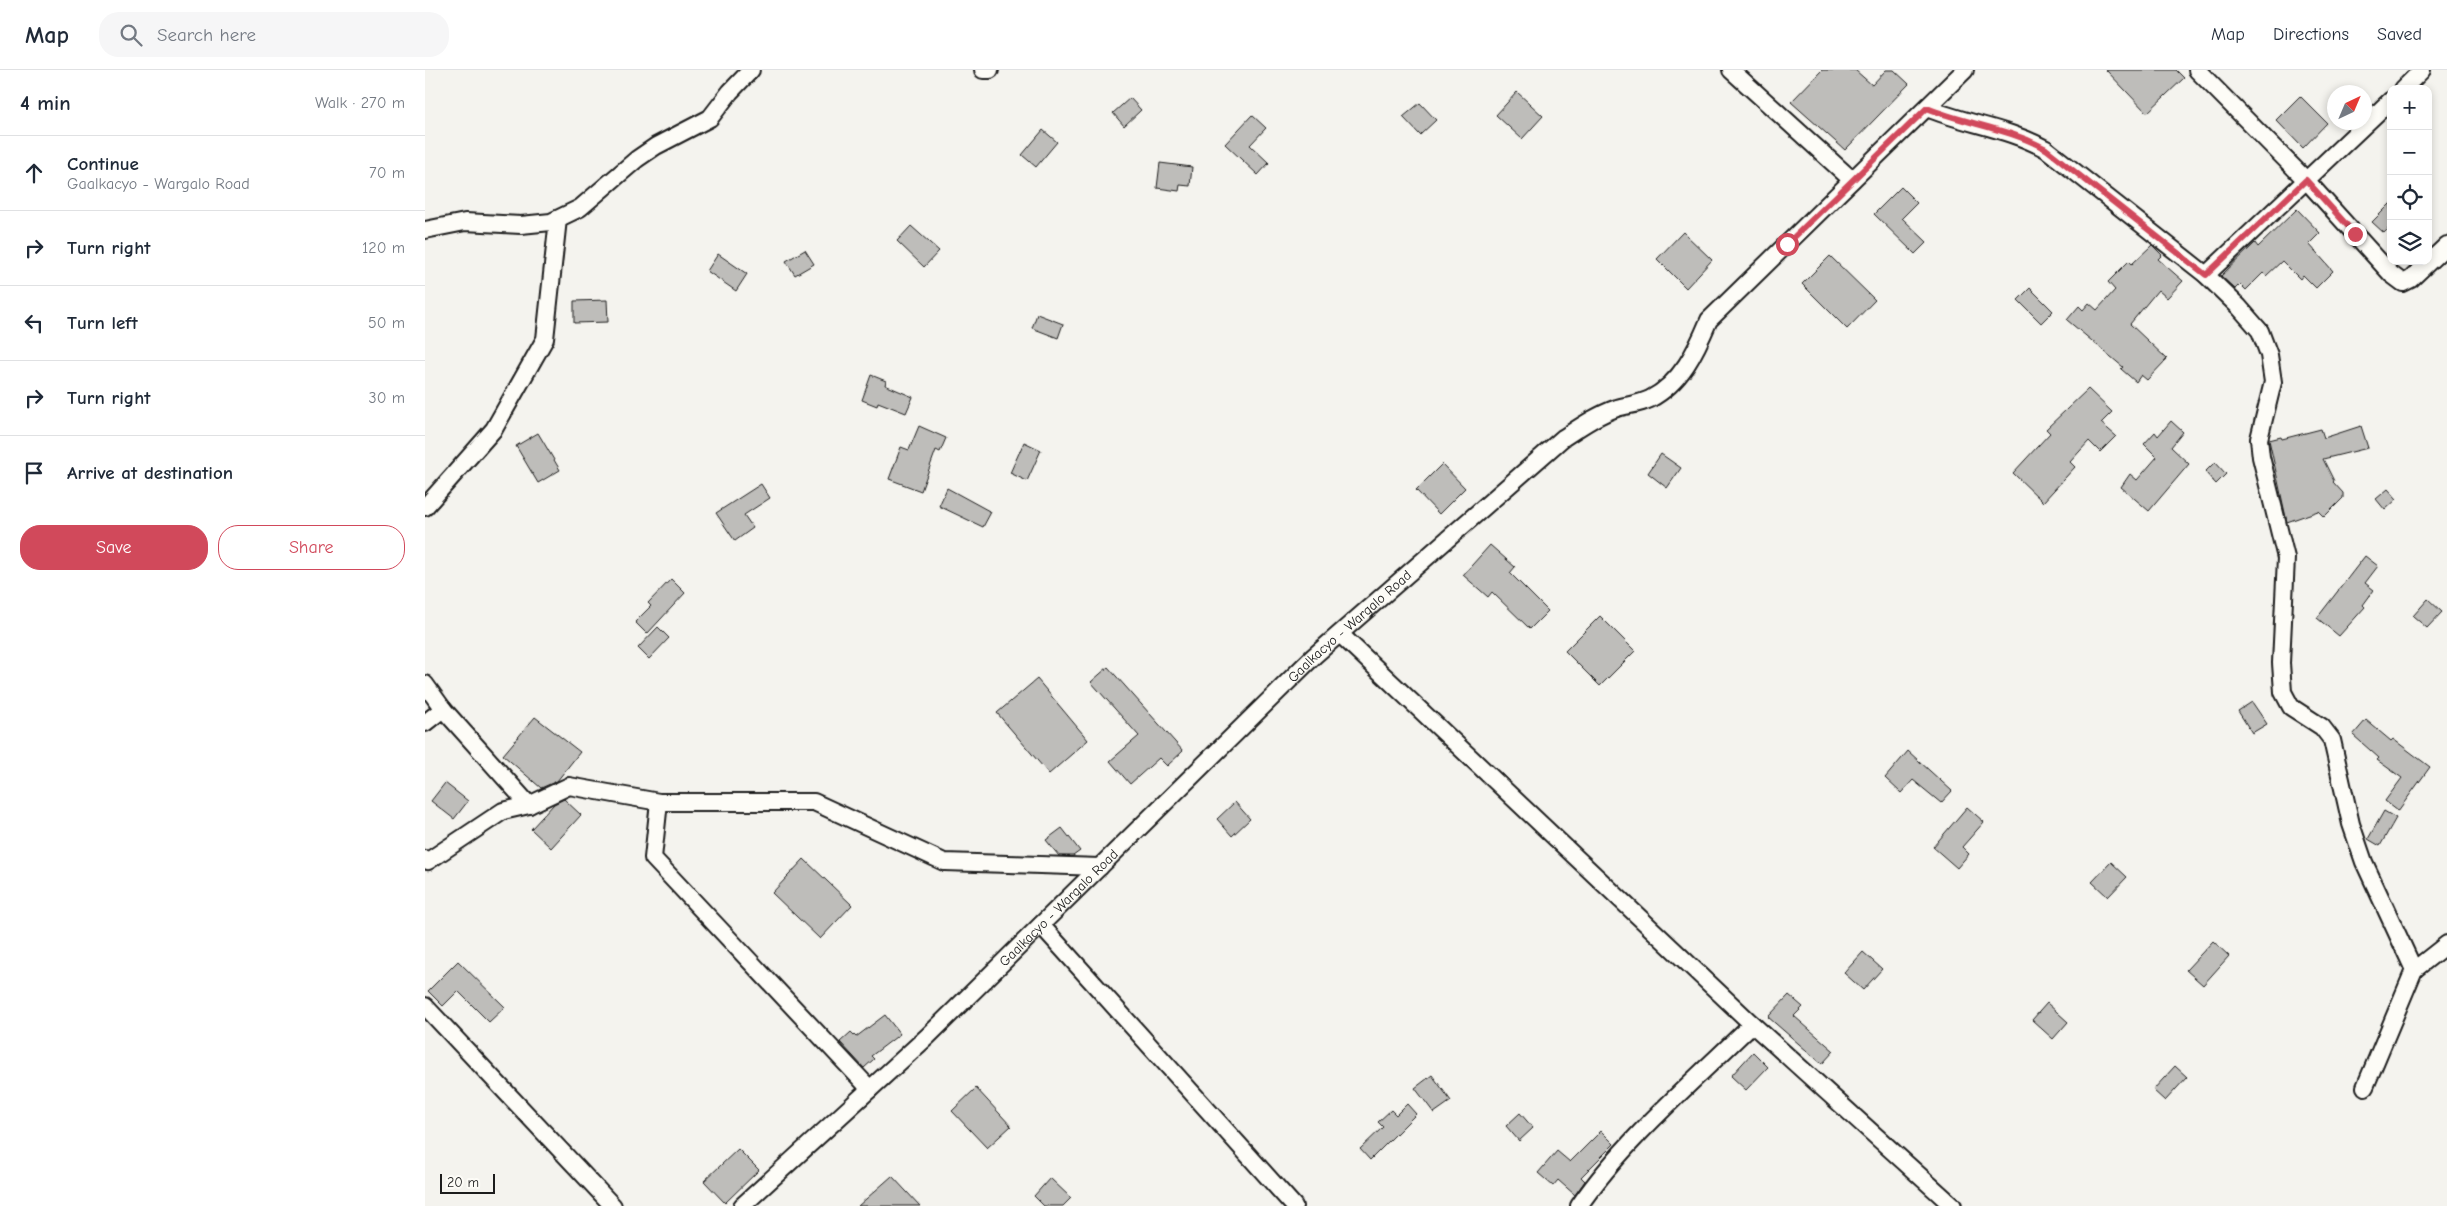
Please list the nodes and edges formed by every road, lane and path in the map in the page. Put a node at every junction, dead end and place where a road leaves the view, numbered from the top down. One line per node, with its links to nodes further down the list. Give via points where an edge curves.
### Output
1 (751, 70): 13 (street, via 710,118 656,146 580,208)
2 (983, 70): 3 (street)
3 (990, 70)
4 (1731, 70): 11 (street)
5 (1965, 70): 10 (street, Gaalkacyo - Wargalo Road)
6 (2197, 70): 12 (street)
7 (2422, 70): 8 (street)
8 (2407, 85)
9 (2387, 104): 12 (street)
10 (1927, 108): 11 (street, Gaalkacyo - Wargalo Road); 16 (street, via 2026,138 2046,149)
11 (1852, 180): 18 (street, Gaalkacyo - Wargalo Road, via 1709,320 1696,351 1675,380 1650,400 1616,409 1563,438)
12 (2306, 180): 15 (street, via 2391,274 2403,282 2411,279); 16 (street)
13 (558, 219): 14 (street, via 521,225 465,222); 17 (street, via 545,339 494,429)
14 (425, 230)
15 (2447, 245)
16 (2206, 275): 28 (street, via 2260,331 2269,355 2273,382 2259,438 2267,486 2286,558 2281,663 2283,692 2291,706 2322,728 2332,740 2351,824)
17 (425, 507)
18 (1340, 634): 25 (street, Gaalkacyo - Wargalo Road, via 1313,656); 30 (street)
19 (425, 684): 20 (street)
20 (443, 709): 21 (street); 23 (street)
21 (425, 723)
22 (659, 802): 23 (street, via 569,786); 25 (street, via 814,802 944,862); 32 (street, via 653,858)
23 (529, 805): 24 (street, via 503,811)
24 (425, 860)
25 (1099, 867): 26 (street, Gaalkacyo - Wargalo Road)
26 (1041, 925): 32 (street, Gaalkacyo - Wargalo Road); 35 (street)
27 (2447, 944): 28 (street)
28 (2414, 970): 31 (street)
29 (425, 1006): 33 (street)
30 (1752, 1024): 36 (street, via 1637,1137); 37 (street)
31 (2365, 1087)
32 (869, 1089): 34 (street, Gaalkacyo - Wargalo Road)
33 (613, 1206)
34 (742, 1206)
35 (1294, 1206)
36 (1579, 1206)
37 (1953, 1206)

